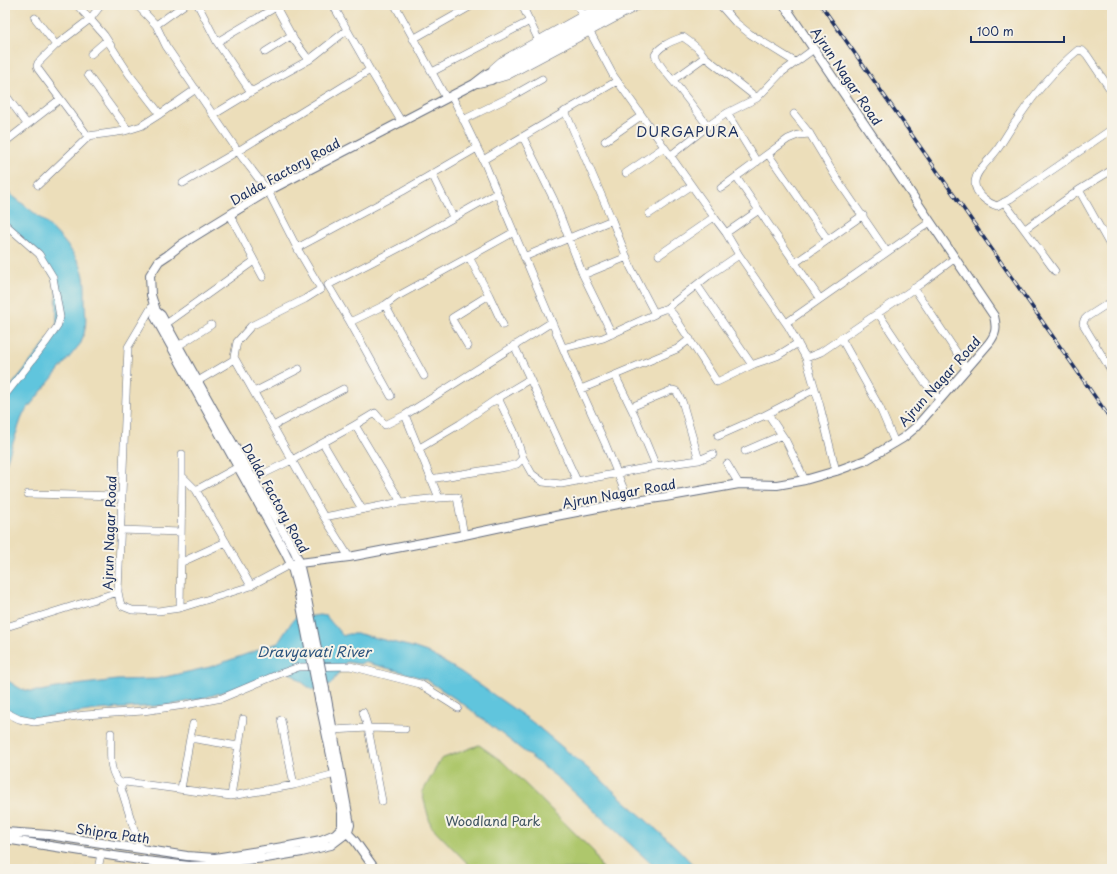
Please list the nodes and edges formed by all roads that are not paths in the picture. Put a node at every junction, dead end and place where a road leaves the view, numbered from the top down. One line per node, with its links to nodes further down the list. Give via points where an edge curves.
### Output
1 (77, 5): 20 (street)
2 (101, 5): 20 (street)
3 (137, 5): 22 (street)
4 (184, 5): 22 (street)
5 (198, 5): 28 (street)
6 (333, 5): 23 (street)
7 (395, 5): 26 (street)
8 (473, 5): 26 (street)
9 (522, 5): 21 (street)
10 (577, 5): 18 (street)
11 (600, 5): 18 (street)
12 (612, 5): 30 (street, Dalda Factory Road)
13 (628, 5): 30 (street, Dalda Factory Road)
14 (640, 5): 24 (street)
15 (720, 5): 36 (street, via 750,34)
16 (784, 5): 31 (street, Ajrun Nagar Road)
17 (276, 6): 25 (street); 28 (street)
18 (583, 15): 30 (street)
19 (35, 18): 29 (street)
20 (90, 19): 27 (street); 29 (street)
21 (530, 21): 30 (street); 38 (street)
22 (156, 24): 44 (street, via 166,46)
23 (347, 30): 35 (street); 37 (street)
24 (590, 32): 40 (street, via 507,76); 43 (street)
25 (292, 35): 32 (street); 35 (street)
26 (413, 39): 38 (street)
27 (107, 40): 33 (street); 52 (street)
28 (217, 42): 45 (street)
29 (56, 45): 50 (street, via 37,66)
30 (538, 46): 40 (street, Dalda Factory Road); 40 (street, via 501,61)
31 (814, 49): 36 (street); 94 (street, Ajrun Nagar Road)
32 (265, 52)
33 (91, 54)
34 (705, 57): 42 (street); 42 (street, via 699,48 683,37 669,43 655,55 662,69); 49 (street)
35 (309, 60): 45 (street)
36 (795, 62): 49 (street)
37 (370, 70): 58 (street); 70 (street)
38 (432, 72): 48 (street)
39 (88, 75): 62 (street)
40 (489, 77): 48 (street, Dalda Factory Road)
41 (542, 79): 57 (street)
42 (672, 80): 60 (street)
43 (617, 81): 51 (street); 56 (street)
44 (196, 89): 52 (street); 55 (street)
45 (251, 92): 55 (street)
46 (1112, 92): 86 (street, via 1083,51 1078,50 1065,60 1042,86 976,178 976,190 988,202 997,206)
47 (5, 94): 59 (street)
48 (449, 97): 57 (street); 58 (street, Dalda Factory Road)
49 (757, 98): 53 (street)
50 (59, 100): 59 (street); 64 (street)
51 (564, 111): 65 (street); 93 (street)
52 (160, 114): 62 (street, via 141,126)
53 (727, 114): 60 (street); 74 (street)
54 (794, 114): 63 (street)
55 (213, 115): 70 (street)
56 (642, 116): 67 (street); 68 (street)
57 (463, 120): 69 (street)
58 (401, 121): 84 (street, Dalda Factory Road)
59 (27, 124): 66 (street)
60 (708, 126): 72 (street)
61 (1112, 129): 86 (street)
62 (128, 130): 64 (street)
63 (810, 134): 71 (street, via 788,139); 90 (street)
64 (88, 136): 80 (street)
65 (523, 137): 73 (street); 99 (street, via 554,200)
66 (5, 142)
67 (605, 142)
68 (664, 147): 72 (street); 76 (street)
69 (477, 148): 73 (street); 77 (street)
70 (238, 151): 79 (street); 84 (street)
71 (768, 154): 74 (street); 100 (street)
72 (670, 156): 81 (street)
73 (483, 160): 85 (street)
74 (757, 162): 78 (street)
75 (1112, 170): 83 (street)
76 (626, 173)
77 (432, 174): 91 (street); 101 (street)
78 (736, 177): 82 (street); 87 (street)
79 (182, 182)
80 (38, 185)
81 (691, 186): 88 (street); 92 (street)
82 (721, 188)
83 (1079, 190): 96 (street); 102 (street)
84 (268, 191): 89 (street, Dalda Factory Road); 101 (street)
85 (497, 193): 91 (street); 97 (street)
86 (1004, 202): 96 (street)
87 (759, 210): 98 (street); 111 (street)
88 (649, 214)
89 (230, 215): 110 (street); 123 (street, Dalda Factory Road, via 182,244 160,261 150,275 151,295)
90 (862, 215): 100 (street); 103 (street)
91 (453, 217): 115 (street)
92 (714, 217): 98 (street); 104 (street)
93 (612, 220): 99 (street); 108 (street)
94 (930, 222): 103 (street); 109 (street, Ajrun Nagar Road)
95 (5, 224): 155 (street, via 39,254 50,271 60,317 47,341)
96 (1025, 229): 112 (street)
97 (514, 232): 106 (street); 107 (street)
98 (726, 233): 105 (street)
99 (569, 238): 107 (street); 113 (street)
100 (828, 240): 111 (street)
101 (297, 248): 118 (street)
102 (1112, 249)
103 (887, 252): 120 (street)
104 (659, 255)
105 (739, 255): 116 (street); 129 (street)
106 (469, 257): 119 (street); 122 (street)
107 (524, 257): 128 (street)
108 (627, 257): 113 (street); 125 (street)
109 (955, 258): 117 (street); 145 (street, Ajrun Nagar Road, via 994,316 996,326 995,335)
110 (254, 261): 114 (street); 130 (street)
111 (795, 263): 120 (street)
112 (1055, 271)
113 (583, 275): 133 (street)
114 (263, 277)
115 (328, 285): 118 (street); 127 (street)
116 (696, 285): 124 (street); 143 (street)
117 (914, 288): 126 (street); 145 (street)
118 (321, 289): 142 (street, via 251,326 237,342 234,357)
119 (489, 295): 132 (street); 139 (street, via 452,318)
120 (820, 299): 129 (street)
121 (1112, 301): 146 (street, via 1087,317 1083,324)
122 (385, 305): 127 (street); 148 (street)
123 (155, 307): 130 (street, Dalda Factory Road); 177 (street, Dalda Factory Road, via 155,317); 188 (street, Ajrun Nagar Road, via 128,348)
124 (667, 308): 125 (street); 135 (street)
125 (654, 313): 133 (street)
126 (878, 313): 134 (street); 158 (street, via 923,380)
127 (350, 322): 156 (street)
128 (552, 322): 137 (street); 140 (street)
129 (786, 323): 136 (street)
130 (166, 324): 138 (street, Dalda Factory Road)
131 (211, 325): 138 (street)
132 (503, 325)
133 (612, 334): 140 (street)
134 (842, 338): 141 (street, via 821,352); 167 (street, via 880,408)
135 (690, 339): 143 (street, via 717,382); 147 (street, via 677,348)
136 (798, 343): 141 (street); 143 (street, via 777,356)
137 (514, 345): 149 (street); 160 (street)
138 (178, 346): 150 (street, Dalda Factory Road)
139 (468, 346)
140 (563, 348): 152 (street)
141 (806, 358): 153 (street)
142 (236, 359): 150 (street); 154 (street)
143 (752, 365)
144 (299, 369): 154 (street)
145 (966, 369): 158 (street, Ajrun Nagar Road)
146 (1112, 372)
147 (615, 375): 152 (street); 159 (street)
148 (424, 376)
149 (530, 379): 157 (street); 184 (street)
150 (198, 381): 181 (street, Dalda Factory Road)
151 (343, 389): 163 (street)
152 (581, 389): 179 (street)
153 (815, 389): 161 (street); 178 (street)
154 (254, 392): 163 (street)
155 (5, 395)
156 (391, 396)
157 (498, 398): 168 (street); 172 (street, via 514,431)
158 (939, 399): 167 (street, Ajrun Nagar Road, via 916,427)
159 (631, 407): 174 (street, via 672,390 676,391 682,401); 176 (street)
160 (405, 414): 162 (street, via 385,425 375,413); 168 (street)
161 (768, 414): 164 (street); 165 (street)
162 (355, 425): 166 (street); 190 (street)
163 (273, 426): 173 (street)
164 (782, 435): 169 (street); 183 (street)
165 (718, 436)
166 (323, 443): 173 (street); 192 (street)
167 (895, 443): 178 (street, Ajrun Nagar Road, via 866,460)
168 (418, 449): 182 (street)
169 (745, 451)
170 (182, 454): 180 (street)
171 (712, 454): 174 (street)
172 (523, 458): 182 (street, via 517,464 506,467); 184 (street, via 532,474 543,482 561,484)
173 (292, 460): 181 (street); 193 (street)
174 (699, 460): 176 (street)
175 (727, 464): 185 (street)
176 (656, 466): 179 (street)
177 (238, 468): 186 (street); 200 (street, Dalda Factory Road)
178 (836, 471): 183 (street, Ajrun Nagar Road)
179 (617, 473): 184 (street); 191 (street)
180 (182, 476): 186 (street); 195 (street)
181 (253, 479): 200 (street, Dalda Factory Road, via 294,550)
182 (430, 479): 189 (street)
183 (805, 480): 185 (street, Ajrun Nagar Road, via 777,485)
184 (577, 481)
185 (739, 484): 191 (street, Ajrun Nagar Road)
186 (196, 490): 197 (street)
187 (28, 494): 188 (street)
188 (122, 496): 194 (street, Ajrun Nagar Road)
189 (439, 498): 190 (street); 196 (street, via 457,497)
190 (401, 502): 192 (street)
191 (629, 502): 196 (street, Ajrun Nagar Road)
192 (362, 509): 193 (street)
193 (324, 517): 198 (street)
194 (120, 530): 195 (street); 202 (street, Ajrun Nagar Road)
195 (181, 532): 199 (street)
196 (464, 535): 198 (street, Ajrun Nagar Road)
197 (226, 542): 199 (street); 201 (street)
198 (349, 557): 200 (street, Ajrun Nagar Road)
199 (182, 562): 203 (street)
200 (295, 564): 201 (street, Ajrun Nagar Road); 205 (street, Dalda Factory Road, bridge)
201 (251, 586): 203 (street, Ajrun Nagar Road)
202 (118, 592): 203 (street, Ajrun Nagar Road, via 122,606 132,610 158,611); 204 (street)
203 (180, 608)
204 (6, 627)
205 (323, 699): 214 (street, Dalda Factory Road); 218 (street, Dalda Factory Road)
206 (458, 708): 207 (street, via 420,684 350,666 299,667 222,698 185,705 78,715 34,722 19,719)
207 (5, 712)
208 (363, 712): 212 (street)
209 (243, 719): 217 (street)
210 (281, 720): 220 (street)
211 (193, 724): 216 (street)
212 (368, 728): 213 (street); 214 (street); 223 (street)
213 (405, 728)
214 (333, 730): 224 (street, Dalda Factory Road, via 350,825)
215 (111, 734): 219 (street, via 113,772)
216 (190, 738): 217 (street); 221 (street)
217 (238, 746): 222 (street)
218 (335, 774): 220 (street); 224 (street, Dalda Factory Road)
219 (122, 784): 221 (street, via 125,782); 227 (street, via 124,800)
220 (294, 785): 222 (street)
221 (181, 788): 222 (street)
222 (231, 796)
223 (382, 801)
224 (345, 830): 229 (street, Shipra Path, via 321,840); 230 (street, via 331,845 302,852); 234 (street)
225 (5, 832): 227 (street, Shipra Path, via 48,835)
226 (5, 840): 228 (street, Shipra Path)
227 (140, 848): 229 (street, Shipra Path)
228 (101, 854): 231 (street, Shipra Path); 232 (street)
229 (209, 858): 230 (street)
230 (214, 865): 231 (street, Shipra Path); 233 (street, Shipra Path)
231 (156, 866)
232 (98, 869)
233 (223, 869)
234 (375, 869)

